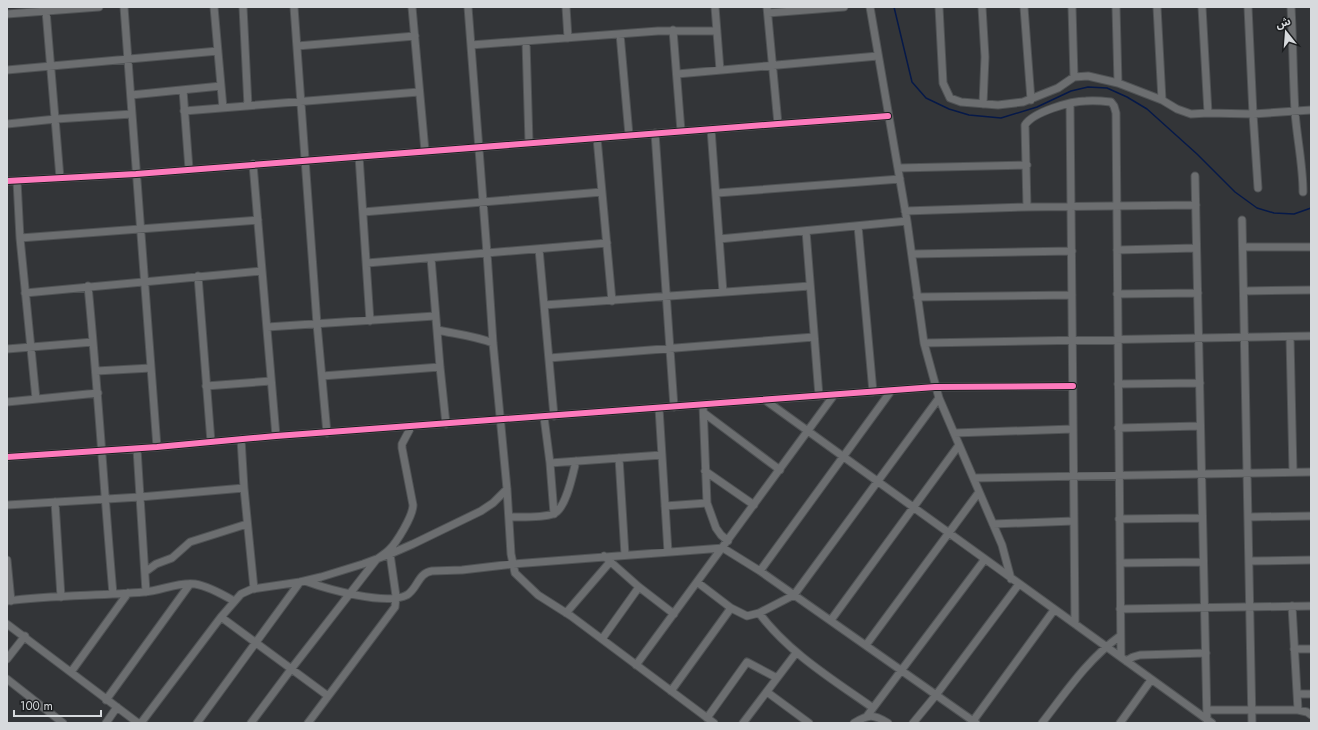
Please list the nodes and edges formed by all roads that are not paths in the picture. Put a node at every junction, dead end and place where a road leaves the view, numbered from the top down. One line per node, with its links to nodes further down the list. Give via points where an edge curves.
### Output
1 (99, 7): 22 (street)
2 (124, 7): 34 (street)
3 (214, 7): 32 (street)
4 (243, 7): 51 (street)
5 (294, 7): 31 (street)
6 (412, 7): 27 (street)
7 (468, 7): 30 (street)
8 (566, 7): 28 (street)
9 (715, 7): 25 (street)
10 (844, 7): 21 (street)
11 (870, 7): 33 (street)
12 (939, 7): 50 (street, via 943,83 946,90 950,98)
13 (982, 7): 50 (street, via 985,57)
14 (1024, 7): 46 (street)
15 (1072, 7): 40 (street)
16 (1116, 7): 41 (street)
17 (1157, 7): 47 (street)
18 (1202, 7): 56 (street)
19 (1248, 7): 58 (street)
20 (1291, 7): 55 (street)
21 (768, 10): 36 (street)
22 (46, 11): 23 (street); 35 (street)
23 (7, 14)
24 (673, 30): 25 (street); 26 (street); 39 (street)
25 (717, 30): 38 (street)
26 (620, 34): 28 (street); 66 (street)
27 (415, 36): 31 (street); 44 (street)
28 (568, 38): 29 (street)
29 (526, 41): 30 (street); 68 (street)
30 (470, 45): 69 (street)
31 (297, 46): 48 (street)
32 (218, 51): 34 (street); 42 (street)
33 (878, 56): 36 (street); 59 (street)
34 (128, 60): 35 (street); 45 (street)
35 (51, 66): 37 (street); 60 (street)
36 (772, 66): 38 (street); 62 (street)
37 (7, 70)
38 (720, 70): 39 (street)
39 (677, 74): 64 (street)
40 (1074, 77): 41 (street, via 1088,76); 46 (street, via 1058,88)
41 (1118, 83): 47 (street)
42 (221, 86): 43 (street); 52 (street)
43 (183, 90): 45 (street); 54 (street)
44 (420, 92): 48 (street); 70 (street)
45 (131, 95): 57 (street)
46 (1030, 100): 50 (street, via 998,105)
47 (1162, 100): 56 (street, via 1182,112)
48 (301, 102): 51 (street); 72 (street)
49 (1070, 103): 74 (street, via 1028,120 1025,125); 89 (street, via 1111,102 1114,106); 91 (street)
50 (983, 104)
51 (248, 106): 52 (street)
52 (224, 108): 54 (street)
53 (1311, 110): 55 (street)
54 (184, 111): 76 (street)
55 (1295, 111): 58 (street); 85 (street, via 1303,170)
56 (1208, 113): 58 (street)
57 (132, 114): 60 (street); 77 (street)
58 (1253, 114): 83 (street)
59 (888, 116): 62 (street); 75 (street)
60 (56, 119): 61 (street); 79 (street)
61 (7, 124)
62 (778, 124): 63 (street)
63 (711, 129): 64 (street); 86 (street)
64 (681, 131): 65 (street)
65 (655, 133): 66 (street); 125 (street)
66 (629, 135): 67 (street)
67 (597, 138): 68 (street); 84 (street)
68 (529, 143): 69 (street)
69 (478, 147): 70 (street); 87 (street)
70 (425, 151): 71 (street)
71 (359, 156): 72 (street); 93 (street)
72 (306, 161): 73 (street); 131 (street)
73 (253, 164): 76 (street); 94 (street)
74 (1027, 165): 75 (street); 90 (street)
75 (898, 168): 80 (street)
76 (189, 169): 77 (street)
77 (136, 174): 79 (street); 98 (street)
78 (1195, 176): 88 (street)
79 (60, 178): 82 (street)
80 (900, 179): 86 (street); 92 (street)
81 (7, 181): 82 (street)
82 (17, 181): 100 (street)
83 (1258, 188)
84 (602, 192): 87 (street); 102 (street)
85 (1303, 192)
86 (716, 193): 101 (street)
87 (483, 203): 93 (street); 109 (street)
88 (1196, 205): 89 (street); 105 (street)
89 (1116, 206): 91 (street); 107 (street)
90 (1027, 207): 91 (street); 92 (street)
91 (1071, 207): 108 (street)
92 (906, 211): 96 (street)
93 (363, 212): 112 (street)
94 (258, 220): 98 (street); 113 (street)
95 (1242, 220): 103 (street)
96 (907, 221): 97 (street); 110 (street)
97 (858, 226): 99 (street); 159 (street)
98 (139, 229): 100 (street); 115 (street)
99 (806, 231): 101 (street); 117 (street)
100 (20, 238): 121 (street)
101 (719, 239): 120 (street)
102 (606, 243): 106 (street); 127 (street)
103 (1243, 247): 104 (street); 119 (street)
104 (1311, 247)
105 (1196, 248): 107 (street); 122 (street)
106 (539, 249): 109 (street); 128 (street)
107 (1117, 250): 123 (street)
108 (1072, 251): 110 (street); 124 (street)
109 (487, 253): 111 (street); 142 (street)
110 (912, 254): 126 (street)
111 (432, 258): 112 (street); 129 (street)
112 (367, 263): 130 (street)
113 (262, 271): 114 (street); 132 (street)
114 (198, 276): 115 (street); 155 (street)
115 (145, 281): 116 (street); 149 (street)
116 (88, 286): 121 (street); 141 (street)
117 (810, 286): 120 (street); 135 (street)
118 (1311, 290): 119 (street)
119 (1244, 291): 136 (street)
120 (723, 292): 125 (street)
121 (25, 293): 144 (street)
122 (1198, 293): 123 (street); 138 (street)
123 (1117, 294): 140 (street)
124 (1072, 295): 126 (street); 139 (street)
125 (667, 296): 127 (street); 145 (street)
126 (917, 297): 143 (street)
127 (612, 300): 128 (street)
128 (544, 305): 147 (street)
129 (435, 316): 130 (street); 133 (street)
130 (370, 321): 131 (street)
131 (317, 324): 132 (street); 151 (street)
132 (267, 327): 152 (street)
133 (437, 330): 142 (street); 148 (street)
134 (1311, 336): 137 (street)
135 (814, 337): 145 (street); 162 (street)
136 (1244, 337): 137 (street); 138 (street); 199 (street)
137 (1290, 337): 197 (street)
138 (1199, 338): 140 (street); 153 (street)
139 (1072, 340): 140 (street); 143 (street); 156 (street)
140 (1118, 340): 154 (street)
141 (93, 342): 144 (street); 150 (street)
142 (493, 343): 173 (street)
143 (924, 343): 157 (street)
144 (31, 347): 146 (street); 164 (street)
145 (670, 348): 147 (street); 168 (street)
146 (7, 349)
147 (548, 358): 171 (street)
148 (440, 367): 151 (street); 174 (street)
149 (151, 368): 150 (street); 186 (street)
150 (96, 371): 160 (street)
151 (322, 376): 180 (street)
152 (271, 381): 155 (street); 182 (street)
153 (1200, 383): 154 (street); 175 (street)
154 (1118, 384): 177 (street)
155 (206, 386): 184 (street)
156 (1073, 386): 157 (street); 178 (street)
157 (935, 387): 158 (street); 163 (street)
158 (891, 391): 159 (street); 191 (street)
159 (873, 392): 161 (street)
160 (98, 393): 164 (street); 188 (street)
161 (834, 395): 162 (street); 179 (street)
162 (819, 396): 165 (street)
163 (939, 398): 181 (street); 204 (street)
164 (36, 399): 166 (street)
165 (765, 400): 167 (street); 179 (street)
166 (7, 402)
167 (703, 405): 168 (street); 170 (street)
168 (674, 407): 169 (street)
169 (659, 408): 171 (street); 189 (street)
170 (704, 413): 195 (street); 196 (street)
171 (554, 416): 172 (street)
172 (544, 417): 173 (street); 194 (street)
173 (500, 420): 174 (street); 206 (street)
174 (446, 424): 176 (street)
175 (1200, 426): 177 (street); 200 (street)
176 (411, 427): 180 (street); 234 (street, via 402,448 413,509 392,546)
177 (1118, 428): 201 (street)
178 (1073, 429): 181 (street); 202 (street)
179 (808, 431): 191 (street); 195 (street)
180 (327, 433): 182 (street)
181 (954, 433): 185 (street)
182 (276, 436): 183 (street)
183 (241, 439): 184 (street); 205 (street)
184 (210, 442): 186 (street)
185 (959, 445): 203 (street); 215 (street)
186 (157, 447): 187 (street)
187 (137, 449): 188 (street); 208 (street)
188 (101, 451): 190 (street); 209 (street)
189 (662, 455): 192 (street); 214 (street)
190 (7, 457)
191 (843, 457): 204 (street); 241 (street)
192 (619, 458): 193 (street); 230 (street)
193 (576, 461): 194 (street); 216 (street, via 568,493 560,509)
194 (550, 463): 216 (street)
195 (780, 470): 213 (street)
196 (705, 471): 211 (street); 213 (street)
197 (1293, 472): 198 (street); 199 (street)
198 (1311, 472)
199 (1247, 473): 200 (street); 217 (street)
200 (1201, 474): 201 (street); 220 (street)
201 (1119, 475): 202 (street); 221 (street)
202 (1074, 476): 203 (street); 222 (street)
203 (974, 478): 207 (street)
204 (877, 481): 215 (street); 254 (street)
205 (244, 488): 208 (street); 223 (street)
206 (507, 489): 219 (street); 229 (street, via 481,511)
207 (979, 492): 224 (street); 225 (street)
208 (140, 497): 209 (street); 242 (street)
209 (105, 499): 210 (street); 252 (street)
210 (55, 502): 212 (street); 255 (street)
211 (707, 503): 214 (street); 226 (street, via 716,528)
212 (7, 505)
213 (754, 505): 226 (street)
214 (665, 506): 228 (street)
215 (913, 507): 225 (street); 270 (street)
216 (554, 514): 219 (street)
217 (1248, 516): 218 (street); 236 (street)
218 (1311, 516)
219 (509, 517): 240 (street)
220 (1202, 518): 221 (street); 238 (street)
221 (1119, 519): 239 (street)
222 (1074, 522): 224 (street); 272 (street)
223 (247, 524): 242 (street, via 196,539 172,558 156,564); 249 (street)
224 (993, 524): 243 (street, via 1002,545)
225 (949, 533): 232 (street); 277 (street)
226 (728, 541): 227 (street)
227 (723, 548): 228 (street); 241 (street); 245 (street)
228 (668, 552): 230 (street)
229 (390, 554): 234 (street); 256 (street)
230 (625, 555): 231 (street)
231 (604, 556): 237 (street); 240 (street)
232 (984, 559): 243 (street); 287 (street)
233 (7, 560): 257 (street)
234 (376, 560): 244 (street); 253 (street)
235 (1311, 560): 236 (street)
236 (1249, 561): 261 (street)
237 (610, 562): 248 (street); 266 (street)
238 (1203, 562): 239 (street); 263 (street)
239 (1120, 563): 264 (street)
240 (513, 564): 256 (street, via 428,571 422,575 409,594); 266 (street, via 518,577)
241 (760, 571): 254 (street)
242 (145, 572): 250 (street)
243 (1011, 579): 247 (street)
244 (302, 582): 249 (street); 253 (street); 276 (street)
245 (697, 582): 262 (street); 268 (street)
246 (190, 584): 250 (street); 258 (street, via 212,590); 298 (street)
247 (1019, 584): 265 (street); 296 (street)
248 (638, 587): 268 (street); 275 (street)
249 (254, 589): 258 (street, via 241,594)
250 (146, 592): 251 (street)
251 (128, 593): 252 (street); 288 (street)
252 (113, 594): 255 (street)
253 (350, 594): 256 (street); 286 (street)
254 (794, 595): 267 (street); 270 (street)
255 (61, 597): 257 (street)
256 (396, 599): 297 (street, via 392,610)
257 (9, 601)
258 (234, 601): 269 (street)
259 (1292, 606): 260 (street); 261 (street); 279 (street)
260 (1311, 606)
261 (1250, 607): 263 (street); 301 (street)
262 (732, 608): 267 (street, via 747,616); 292 (street)
263 (1204, 608): 264 (street); 282 (street)
264 (1120, 609): 274 (street)
265 (1054, 610): 272 (street); 308 (street)
266 (566, 613): 275 (street)
267 (758, 613): 281 (street)
268 (674, 614): 285 (street)
269 (220, 617): 276 (street); 312 (street)
270 (830, 620): 277 (street)
271 (7, 624): 273 (street)
272 (1075, 624): 278 (street)
273 (25, 636): 283 (street); 288 (street)
274 (1120, 636): 278 (street); 284 (street)
275 (602, 639): 285 (street)
276 (255, 643): 286 (street); 313 (street)
277 (866, 645): 287 (street)
278 (1106, 647): 284 (street); 322 (street, via 1082,672)
279 (1294, 649): 280 (street); 294 (street)
280 (1311, 649)
281 (796, 653): 289 (street); 300 (street)
282 (1206, 653): 284 (street, via 1140,655); 302 (street)
283 (7, 659)
284 (1123, 659): 291 (street)
285 (636, 665): 292 (street)
286 (292, 668): 297 (street); 314 (street)
287 (900, 670): 296 (street); 300 (street)
288 (71, 672): 298 (street)
289 (777, 678): 293 (street); 306 (street, via 747,662)
290 (7, 679): 309 (street)
291 (1151, 680): 307 (street); 323 (street)
292 (671, 691): 306 (street)
293 (767, 692): 317 (street); 318 (street)
294 (1297, 694): 295 (street); 303 (street)
295 (1311, 694)
296 (936, 695): 308 (street); 321 (street)
297 (328, 696): 315 (street)
298 (106, 700): 299 (street)
299 (117, 707): 310 (street); 311 (street)
300 (873, 708): 305 (street)
301 (1252, 709): 302 (street); 303 (street); 324 (street)
302 (1207, 710): 307 (street)
303 (1298, 710): 304 (street)
304 (1311, 715)
305 (867, 716): 319 (street); 320 (street, via 876,716)
306 (707, 718): 316 (street)
307 (1210, 721)
308 (975, 722)
309 (63, 723)
310 (106, 723)
311 (138, 723)
312 (142, 723)
313 (197, 723)
314 (252, 723)
315 (308, 723)
316 (714, 723)
317 (743, 723)
318 (809, 723)
319 (854, 723)
320 (888, 723)
321 (913, 723)
322 (1042, 723)
323 (1120, 723)
324 (1252, 723)

